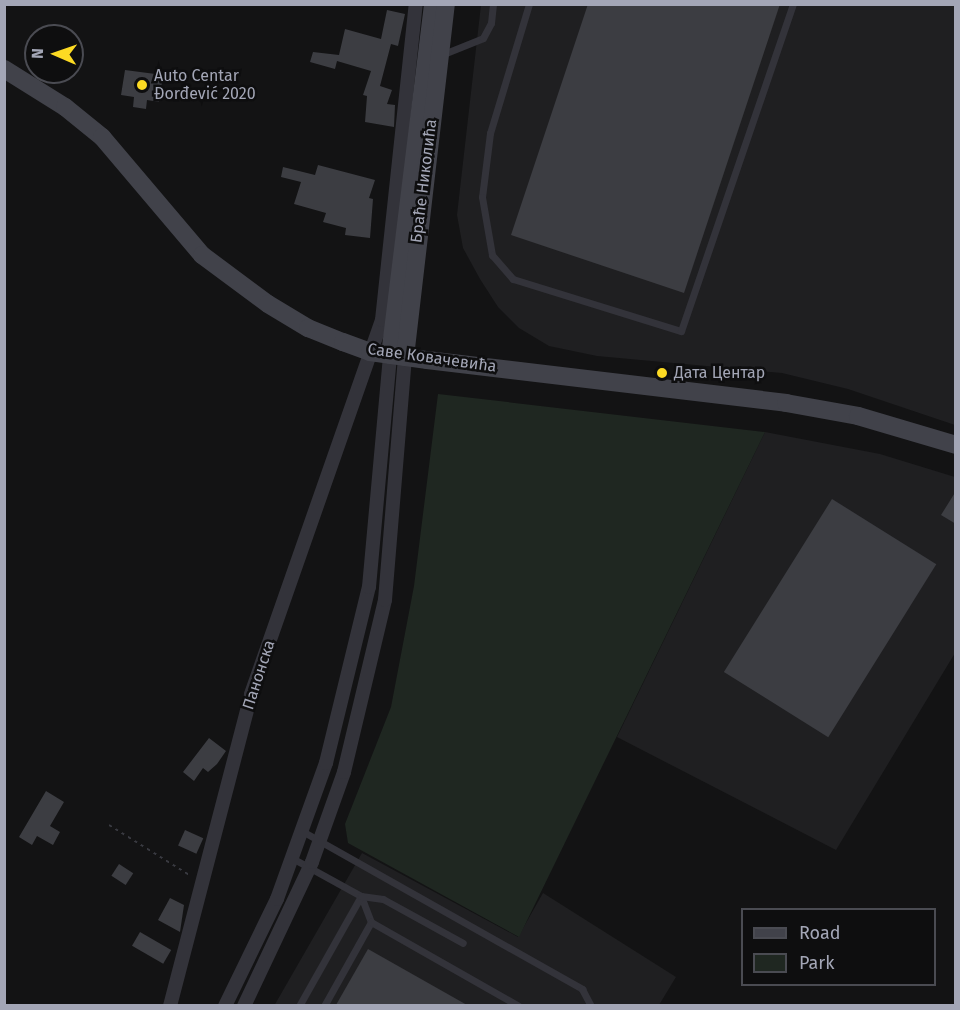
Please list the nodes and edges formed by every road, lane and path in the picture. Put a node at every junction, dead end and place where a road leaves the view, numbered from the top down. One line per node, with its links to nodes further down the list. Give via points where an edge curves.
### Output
1 (416, 4): 9 (street, Панонска, via 382,320)
2 (432, 4): 10 (street, Браће Николића)
3 (447, 4): 7 (street, Браће Николића)
4 (493, 4): 7 (lane, via 491,23 483,38)
5 (529, 4): 6 (lane, via 490,133 482,197 492,255 513,279 681,332)
6 (793, 4)
7 (439, 56): 10 (street, Браће Николића)
8 (4, 69): 9 (street, Саве Ковачевића, via 65,106 102,137 181,235 219,269 308,328)
9 (370, 352): 10 (street, Саве Ковачевића); 17 (street, Панонска, via 250,694)
10 (398, 356): 11 (street, Саве Ковачевића, via 786,403 858,416); 13 (street, via 369,588 326,764); 14 (street, via 385,600 344,772)
11 (956, 445)
12 (110, 825): 17 (path, via 164,863)
13 (302, 831): 14 (lane); 15 (street)
14 (320, 840): 16 (street); 27 (lane, via 582,988)
15 (292, 858): 16 (lane); 22 (street, via 277,899)
16 (309, 867): 18 (lane); 23 (street)
17 (204, 883): 21 (street, Панонска)
18 (361, 896): 19 (lane); 20 (lane, via 382,899); 24 (lane)
19 (371, 922): 25 (lane); 26 (lane)
20 (463, 943)
21 (170, 1005)
22 (225, 1005)
23 (244, 1005)
24 (299, 1005)
25 (324, 1005)
26 (519, 1005)
27 (591, 1005)

